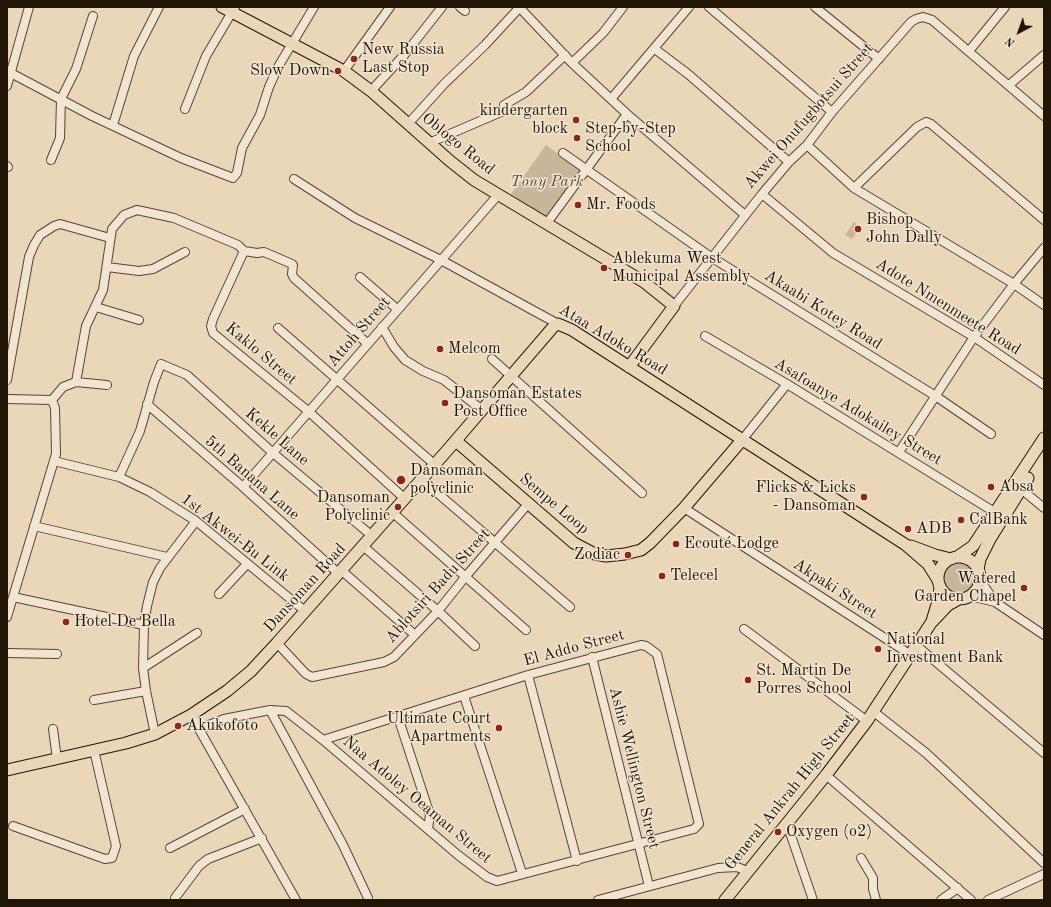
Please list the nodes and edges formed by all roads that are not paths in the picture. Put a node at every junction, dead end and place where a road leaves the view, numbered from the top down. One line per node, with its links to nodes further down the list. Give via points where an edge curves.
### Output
1 (29, 7): 22 (street)
2 (159, 7): 33 (street, via 134,56)
3 (314, 7): 14 (street)
4 (390, 7): 21 (street)
5 (442, 7): 25 (street, via 405,54)
6 (520, 7): 17 (street); 32 (street)
7 (623, 7): 20 (street)
8 (689, 7): 15 (street)
9 (710, 7): 29 (street)
10 (816, 7): 19 (street)
11 (1005, 7): 16 (street)
12 (230, 9): 14 (main road, Oblogo Road); 28 (street, via 206,56)
13 (93, 16): 26 (street, via 76,70)
14 (291, 43): 21 (main road, Oblogo Road); 33 (street, via 269,87 260,115 242,148 234,177 230,179)
15 (655, 49): 27 (street); 38 (street, via 688,74)
16 (969, 51): 19 (street, Akwei Onufugbotsui Street, via 932,20 923,17 911,22); 23 (street, Akwei Onufugbotsui Street)
17 (565, 55): 20 (street); 34 (street, via 537,83 505,105 507,108 501,112)
18 (1044, 55): 23 (street)
19 (878, 59): 29 (street, Akwei Onufugbotsui Street)
20 (572, 63): 27 (street)
21 (344, 71): 25 (main road, Oblogo Road)
22 (9, 73): 24 (street); 26 (street)
23 (1008, 85): 31 (street, Akwei Onufugbotsui Street)
24 (7, 86)
25 (371, 91): 32 (main road, Oblogo Road)
26 (61, 98): 33 (street); 37 (street, via 60,138)
27 (611, 99): 30 (street)
28 (185, 109)
29 (832, 112): 35 (street, Akwei Onufugbotsui Street)
30 (627, 114): 39 (street); 44 (street)
31 (1044, 116)
32 (408, 124): 34 (main road, Oblogo Road)
33 (113, 125)
34 (429, 143): 43 (main road, Oblogo Road)
35 (808, 145): 38 (street, Akwei Onufugbotsui Street); 41 (street)
36 (563, 153): 39 (street, Akaabi Kotey Road)
37 (51, 160)
38 (789, 162): 42 (street, Akwei Onufugbotsui Street)
39 (587, 170): 46 (street); 51 (street, Akaabi Kotey Road)
40 (294, 179): 52 (street, Ataa Adoko Road, via 355,218)
41 (854, 188): 45 (street, via 926,122); 55 (street)
42 (762, 194): 44 (street, Akwei Onufugbotsui Street); 65 (street, Adote Nmenmeete Road, via 833,252)
43 (498, 195): 46 (main road, Oblogo Road); 52 (street, Attoh Street)
44 (744, 215): 51 (street, Akwei Onufugbotsui Street)
45 (1044, 220)
46 (547, 223): 57 (main road, Oblogo Road, via 644,282)
47 (110, 238): 49 (street, via 112,229 124,215 137,210 192,226 238,245); 53 (street); 71 (street, via 60,224 40,235 29,257)
48 (1044, 248): 55 (street)
49 (244, 251): 66 (street, via 264,252 292,264 294,278); 81 (street, Kaklo Street, via 213,319 213,333)
50 (185, 252): 53 (street, via 153,269 139,271)
51 (711, 257): 57 (street, Akwei Onufugbotsui Street); 76 (street, Akaabi Kotey Road)
52 (441, 260): 59 (street, Attoh Street); 61 (street, Ataa Adoko Road)
53 (107, 267): 58 (street, via 103,290)
54 (360, 277): 59 (street)
55 (1014, 284): 56 (street); 65 (street)
56 (1044, 305)
57 (674, 306): 68 (main road, Akwei Onufugbotsui Street)
58 (96, 307): 60 (street); 72 (street, via 86,326)
59 (397, 309): 62 (street, Attoh Street)
60 (139, 320)
61 (558, 324): 68 (main road, Ataa Adoko Road, via 572,330); 69 (main road, Dansoman Road)
62 (382, 327): 66 (street, Attoh Street); 80 (street, via 405,360 444,380)
63 (278, 328): 70 (street)
64 (704, 336): 73 (street, Asafoanye Adokailey Street)
65 (974, 338): 75 (street, Adote Nmenmeete Road); 76 (street)
66 (368, 344): 70 (street, Attoh Street)
67 (492, 358): 69 (street)
68 (629, 367): 84 (main road, Ataa Adoko Road)
69 (511, 376): 80 (main road, Dansoman Road); 95 (street)
70 (336, 379): 81 (street, Attoh Street); 90 (street)
71 (7, 380)
72 (76, 382): 74 (street); 78 (street, via 63,387)
73 (787, 384): 84 (street); 87 (street, Asafoanye Adokailey Street)
74 (107, 385)
75 (1044, 385)
76 (934, 395): 82 (street, Akaabi Kotey Road); 87 (street)
77 (7, 399): 78 (street)
78 (52, 400): 89 (street, via 56,408 57,449)
79 (147, 404): 88 (street, Kekle Lane, via 161,364 187,375); 91 (street, via 140,431); 93 (street, 5th Banana Lane)
80 (482, 410): 85 (main road, Dansoman Road)
81 (308, 411): 88 (street, Attoh Street); 96 (street, Kaklo Street)
82 (991, 434)
83 (1044, 438): 101 (main road)
84 (742, 440): 98 (main road, Sempe Loop); 106 (main road, Ataa Adoko Road)
85 (456, 441): 90 (main road, Dansoman Road); 97 (main road, Sempe Loop)
86 (1044, 451): 94 (main road)
87 (899, 452): 101 (street, Asafoanye Adokailey Street)
88 (272, 453): 93 (street, Attoh Street); 104 (street, Kekle Lane)
89 (54, 461): 91 (street, 1st Akwei-Bu Link); 103 (street)
90 (434, 464): 92 (main road, Dansoman Road)
91 (119, 477): 102 (street, 1st Akwei-Bu Link, via 150,492)
92 (421, 479): 96 (main road, Dansoman Road); 105 (street)
93 (243, 487): 111 (street, 5th Banana Lane)
94 (1021, 489): 99 (street); 112 (main road, via 983,554)
95 (642, 493)
96 (404, 498): 100 (main road, Dansoman Road)
97 (528, 504): 98 (main road, Sempe Loop, via 574,543 595,554 606,556 641,550); 105 (street, Ablotsiri Badu Street)
98 (684, 508): 132 (street, Akpaki Street)
99 (1044, 508)
100 (392, 512): 104 (main road, Dansoman Road); 113 (street)
101 (996, 513): 109 (main road, via 973,546)
102 (196, 521): 108 (street); 110 (street, 1st Akwei-Bu Link)
103 (34, 526): 108 (street); 116 (street)
104 (371, 535): 107 (main road, Dansoman Road)
105 (495, 544): 113 (street, Ablotsiri Badu Street); 119 (street)
106 (906, 545): 109 (main road, Ataa Adoko Road, via 935,555); 114 (main road, Ataa Adoko Road, via 928,564)
107 (363, 546): 111 (main road, Dansoman Road); 121 (street)
108 (167, 557): 124 (street, via 153,582)
109 (954, 558): 112 (main road, via 970,560); 114 (main road, via 941,567)
110 (247, 564): 115 (street); 120 (street, 1st Akwei-Bu Link)
111 (340, 571): 120 (main road, Dansoman Road); 128 (street, 5th Banana Lane)
112 (979, 575): 117 (main road, via 978,589); 118 (street)
113 (466, 576): 121 (street, Ablotsiri Badu Street); 126 (street)
114 (939, 583): 117 (main road, via 949,597); 123 (main road, General Ankrah High Street)
115 (219, 594)
116 (13, 597): 122 (street); 124 (street)
117 (964, 598): 118 (street); 123 (main road, General Ankrah High Street, via 948,605)
118 (995, 602): 129 (street)
119 (570, 607)
120 (305, 611): 130 (main road, Dansoman Road)
121 (438, 611): 128 (street, Ablotsiri Badu Street); 131 (street)
122 (7, 618)
123 (931, 623): 132 (main road, General Ankrah High Street)
124 (144, 625): 136 (street)
125 (744, 629): 144 (street)
126 (526, 630)
127 (197, 634): 136 (street)
128 (415, 635): 130 (street, Ablotsiri Badu Street, via 394,656 384,662 312,677 306,674)
129 (1044, 635)
130 (277, 643): 142 (main road, Dansoman Road, via 240,681)
131 (475, 646)
132 (914, 650): 144 (main road, General Ankrah High Street); 150 (street, Akpaki Street)
133 (7, 653): 134 (street)
134 (57, 654)
135 (592, 657): 137 (street, El Addo Street); 157 (street, El Addo Street, via 641,644 652,648 657,654 698,819 699,824); 160 (street, Ashie Wellington Street)
136 (143, 668): 138 (street)
137 (528, 675): 139 (street, El Addo Street); 163 (street)
138 (146, 691): 140 (street); 147 (street)
139 (464, 696): 143 (street, El Addo Street); 166 (street)
140 (94, 700)
141 (270, 710): 146 (street, Naa Adoley Oeaman Street, via 224,719); 148 (street, Naa Adoley Oeaman Street, via 291,713); 172 (street, via 343,845)
142 (191, 715): 146 (street); 147 (main road, Dansoman Road)
143 (398, 717): 148 (street, El Addo Street); 158 (street, via 430,815)
144 (871, 717): 153 (main road, General Ankrah High Street); 164 (street, via 926,753)
145 (53, 729): 151 (street)
146 (199, 729): 154 (street)
147 (155, 734): 149 (main road, Dansoman Road)
148 (323, 740): 158 (street, Naa Adoley Oeaman Street)
149 (94, 750): 151 (main road, Dansoman Road); 156 (street, via 116,846 112,858 105,859)
150 (1044, 753)
151 (56, 759): 152 (main road, Dansoman Road)
152 (7, 770)
153 (826, 775): 155 (main road, General Ankrah High Street); 169 (street)
154 (245, 809): 159 (street); 161 (street)
155 (787, 824): 165 (main road, General Ankrah High Street); 176 (street)
156 (13, 826)
157 (694, 829): 160 (street, Naa Adoley Oeaman Street)
158 (428, 830): 166 (street, Naa Adoley Oeaman Street, via 487,877 497,881)
159 (262, 838): 171 (street, via 208,859 199,866); 173 (street)
160 (637, 844): 163 (street, Naa Adoley Oeaman Street); 168 (street, Ashie Wellington Street)
161 (170, 848)
162 (861, 858): 177 (street, via 874,878)
163 (577, 861): 166 (street, Naa Adoley Oeaman Street)
164 (1044, 863)
165 (747, 871): 168 (street, via 728,866); 175 (main road, General Ankrah High Street)
166 (522, 873)
167 (1044, 874): 180 (street)
168 (649, 886): 170 (street)
169 (958, 888): 178 (street); 179 (street)
170 (625, 897): 174 (street)
171 (175, 898)
172 (368, 898)
173 (296, 900)
174 (598, 900)
175 (724, 900)
176 (813, 900)
177 (876, 900)
178 (941, 900)
179 (971, 900)
180 (988, 900)

